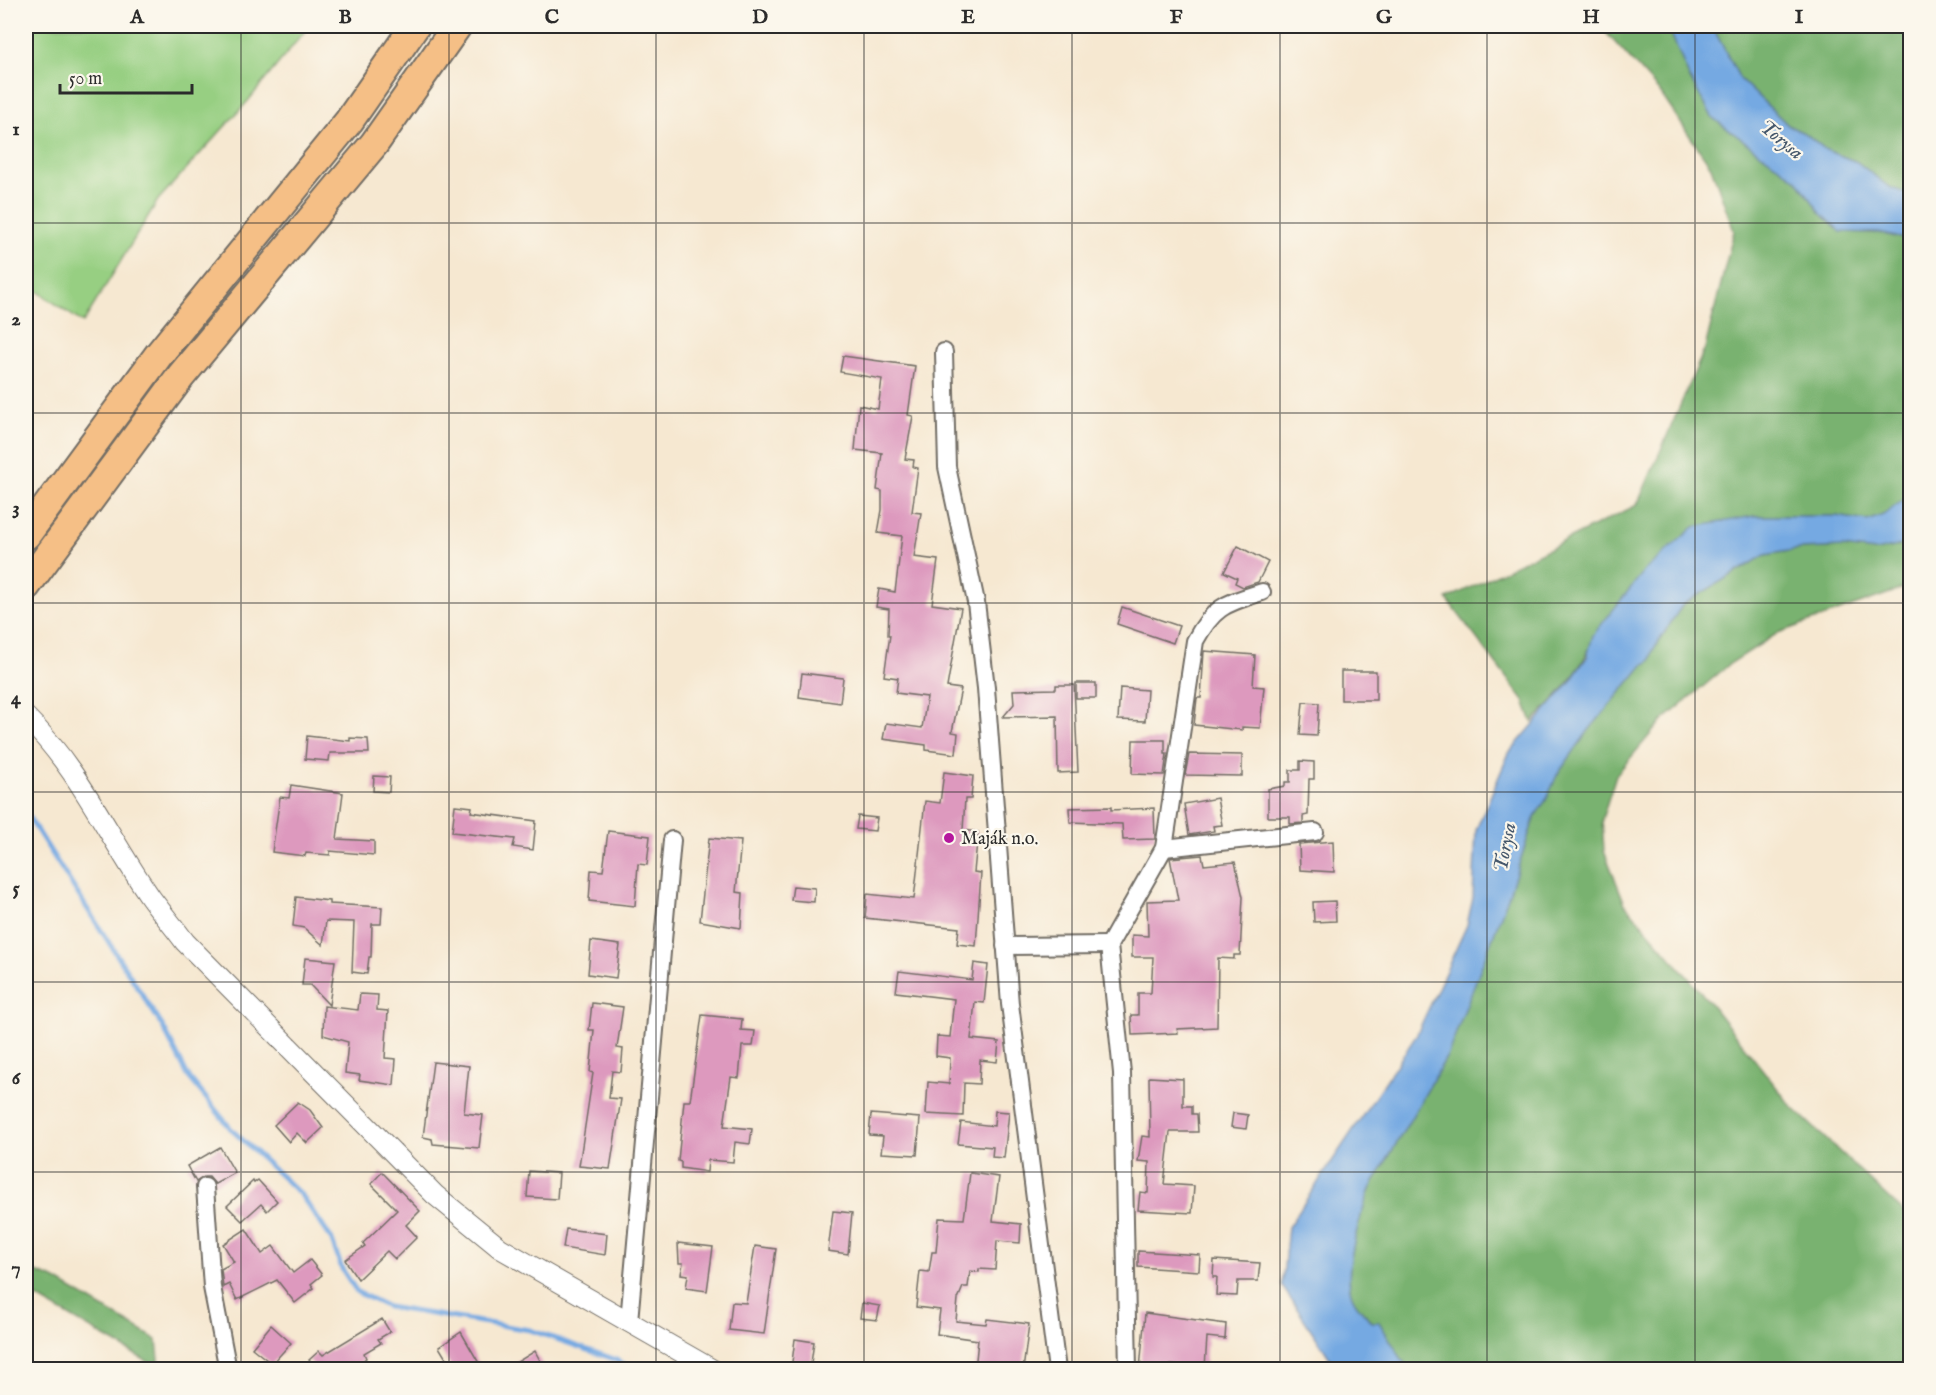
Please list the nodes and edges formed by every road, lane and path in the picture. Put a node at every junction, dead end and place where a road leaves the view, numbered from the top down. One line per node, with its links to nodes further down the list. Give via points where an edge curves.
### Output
1 (415, 26): 4 (highway, via 348,121 160,353)
2 (457, 26): 5 (highway, via 374,144 181,376)
3 (944, 352): 12 (street, via 947,467 976,602)
4 (26, 535)
5 (26, 586)
6 (1262, 592): 10 (street, via 1223,604 1208,618 1195,641)
7 (26, 717): 14 (street, via 62,756 150,898 185,942 418,1179 500,1248)
8 (1315, 832): 10 (street)
9 (672, 840): 14 (street)
10 (1164, 848): 11 (street)
11 (1109, 945): 12 (street); 18 (street, via 1122,1073)
12 (1005, 946): 17 (street)
13 (205, 1187): 15 (street, via 212,1287)
14 (629, 1321): 16 (street)
15 (228, 1370)
16 (713, 1370)
17 (1057, 1370)
18 (1128, 1370)

